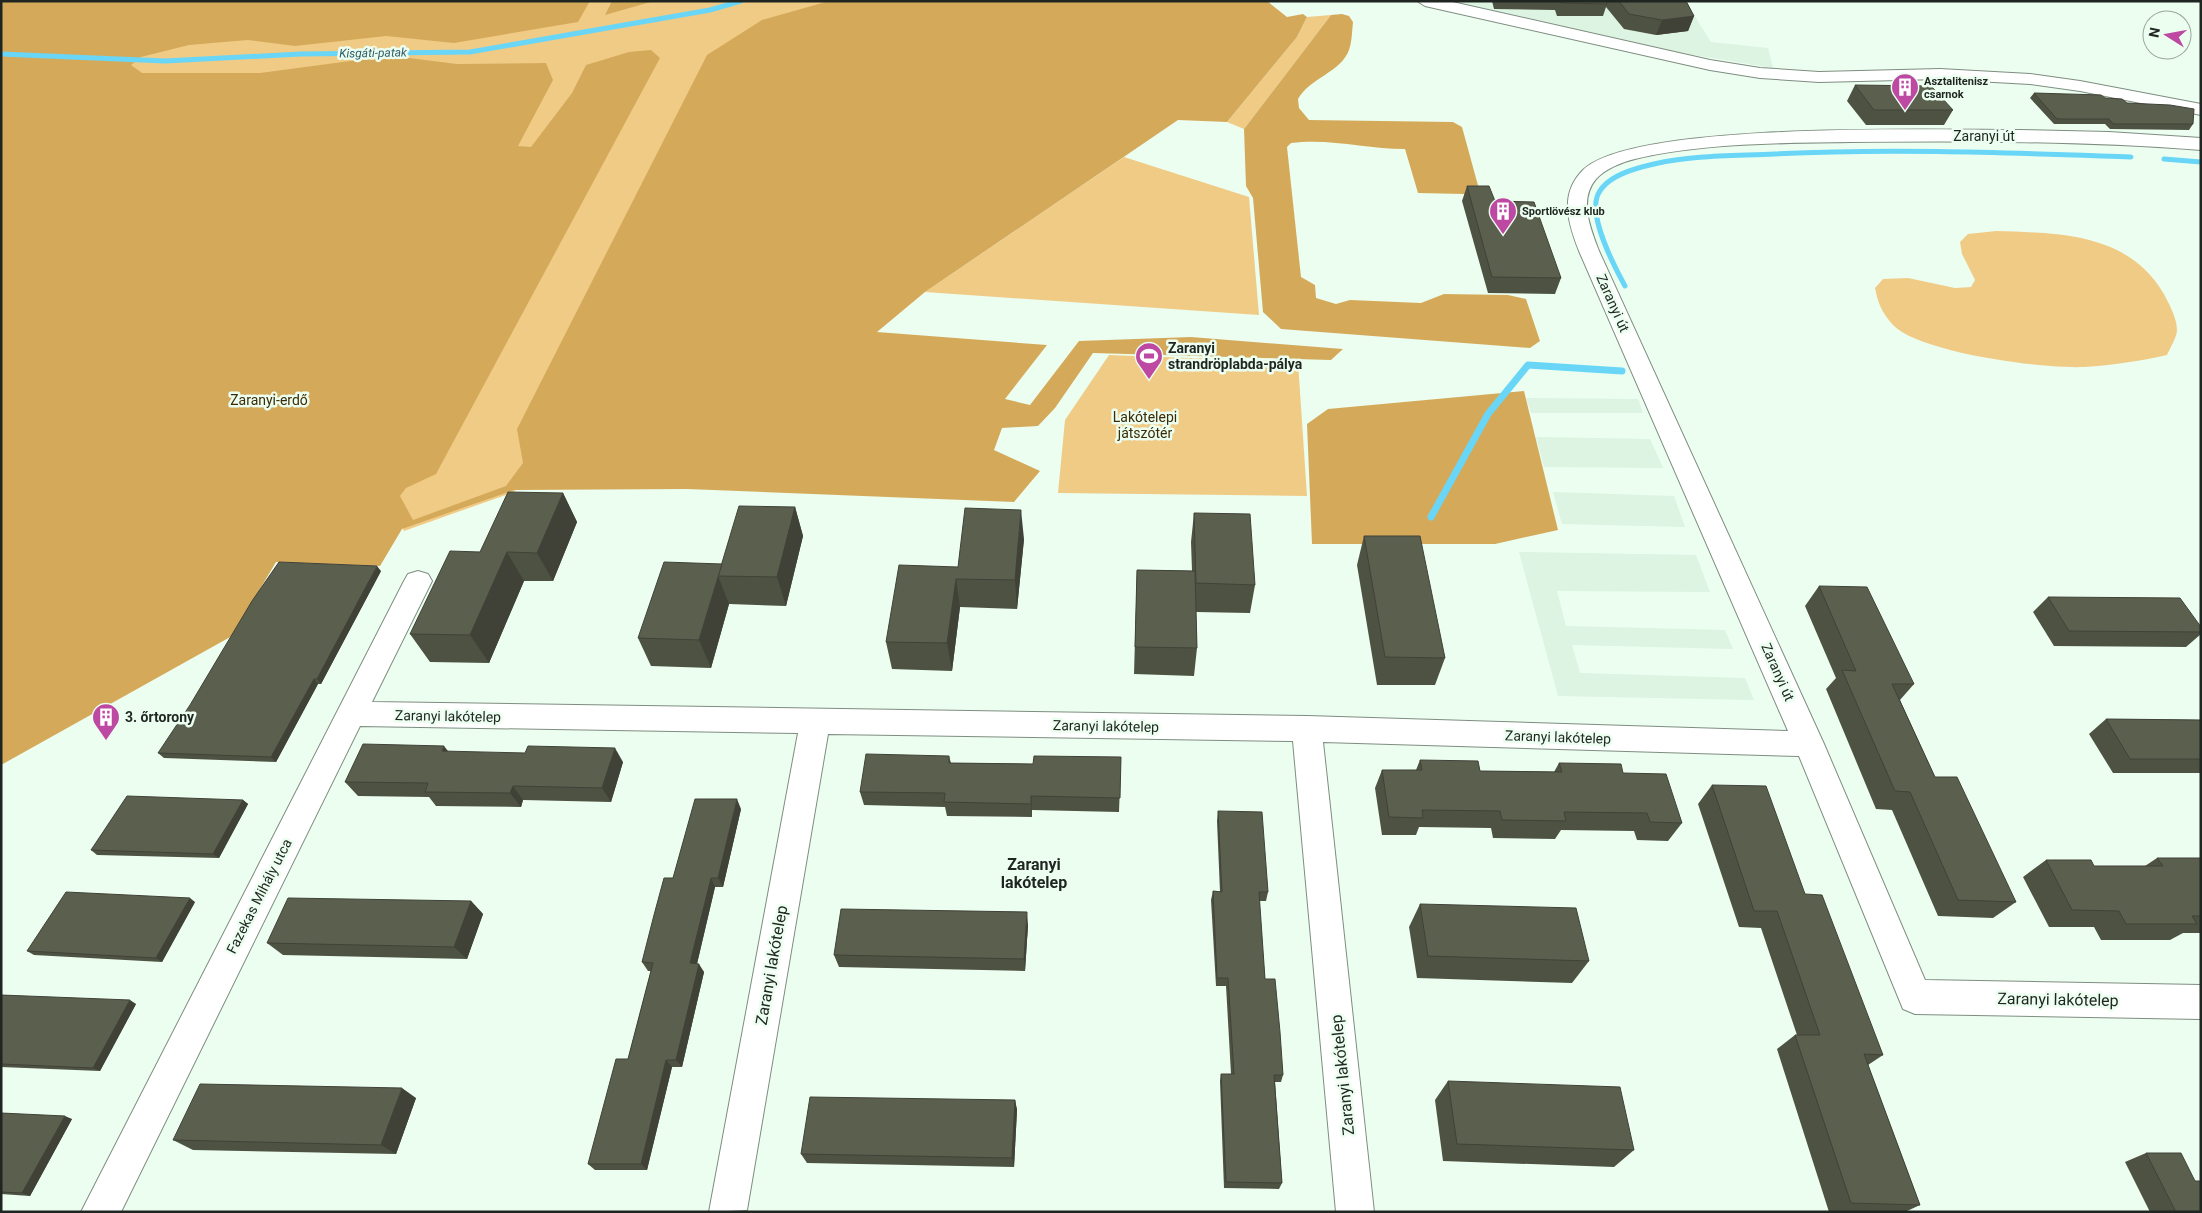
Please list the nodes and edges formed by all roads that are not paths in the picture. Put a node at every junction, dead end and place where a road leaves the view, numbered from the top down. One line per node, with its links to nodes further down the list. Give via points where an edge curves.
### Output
1 (1425, 1): 2 (street, via 1710,65 1760,73 1819,77 1940,74 2022,78)
2 (2201, 110)
3 (2201, 144): 8 (street, Zaranyi út, via 1987,135 1758,139 1623,156 1601,165 1585,179 1576,199 1577,222)
4 (418, 581): 5 (street, Fazekas Mihály utca)
5 (350, 714): 6 (street, Zaranyi lakótelep); 12 (street, Fazekas Mihály utca)
6 (815, 721): 7 (street, Zaranyi lakótelep); 11 (street, Zaranyi lakótelep)
7 (1306, 729): 8 (street, Zaranyi lakótelep); 13 (street, Zaranyi lakótelep)
8 (1810, 744): 9 (street, Zaranyi út)
9 (1915, 997): 10 (street, Zaranyi lakótelep)
10 (2201, 1002)
11 (728, 1210)
12 (100, 1212)
13 (1355, 1212)

